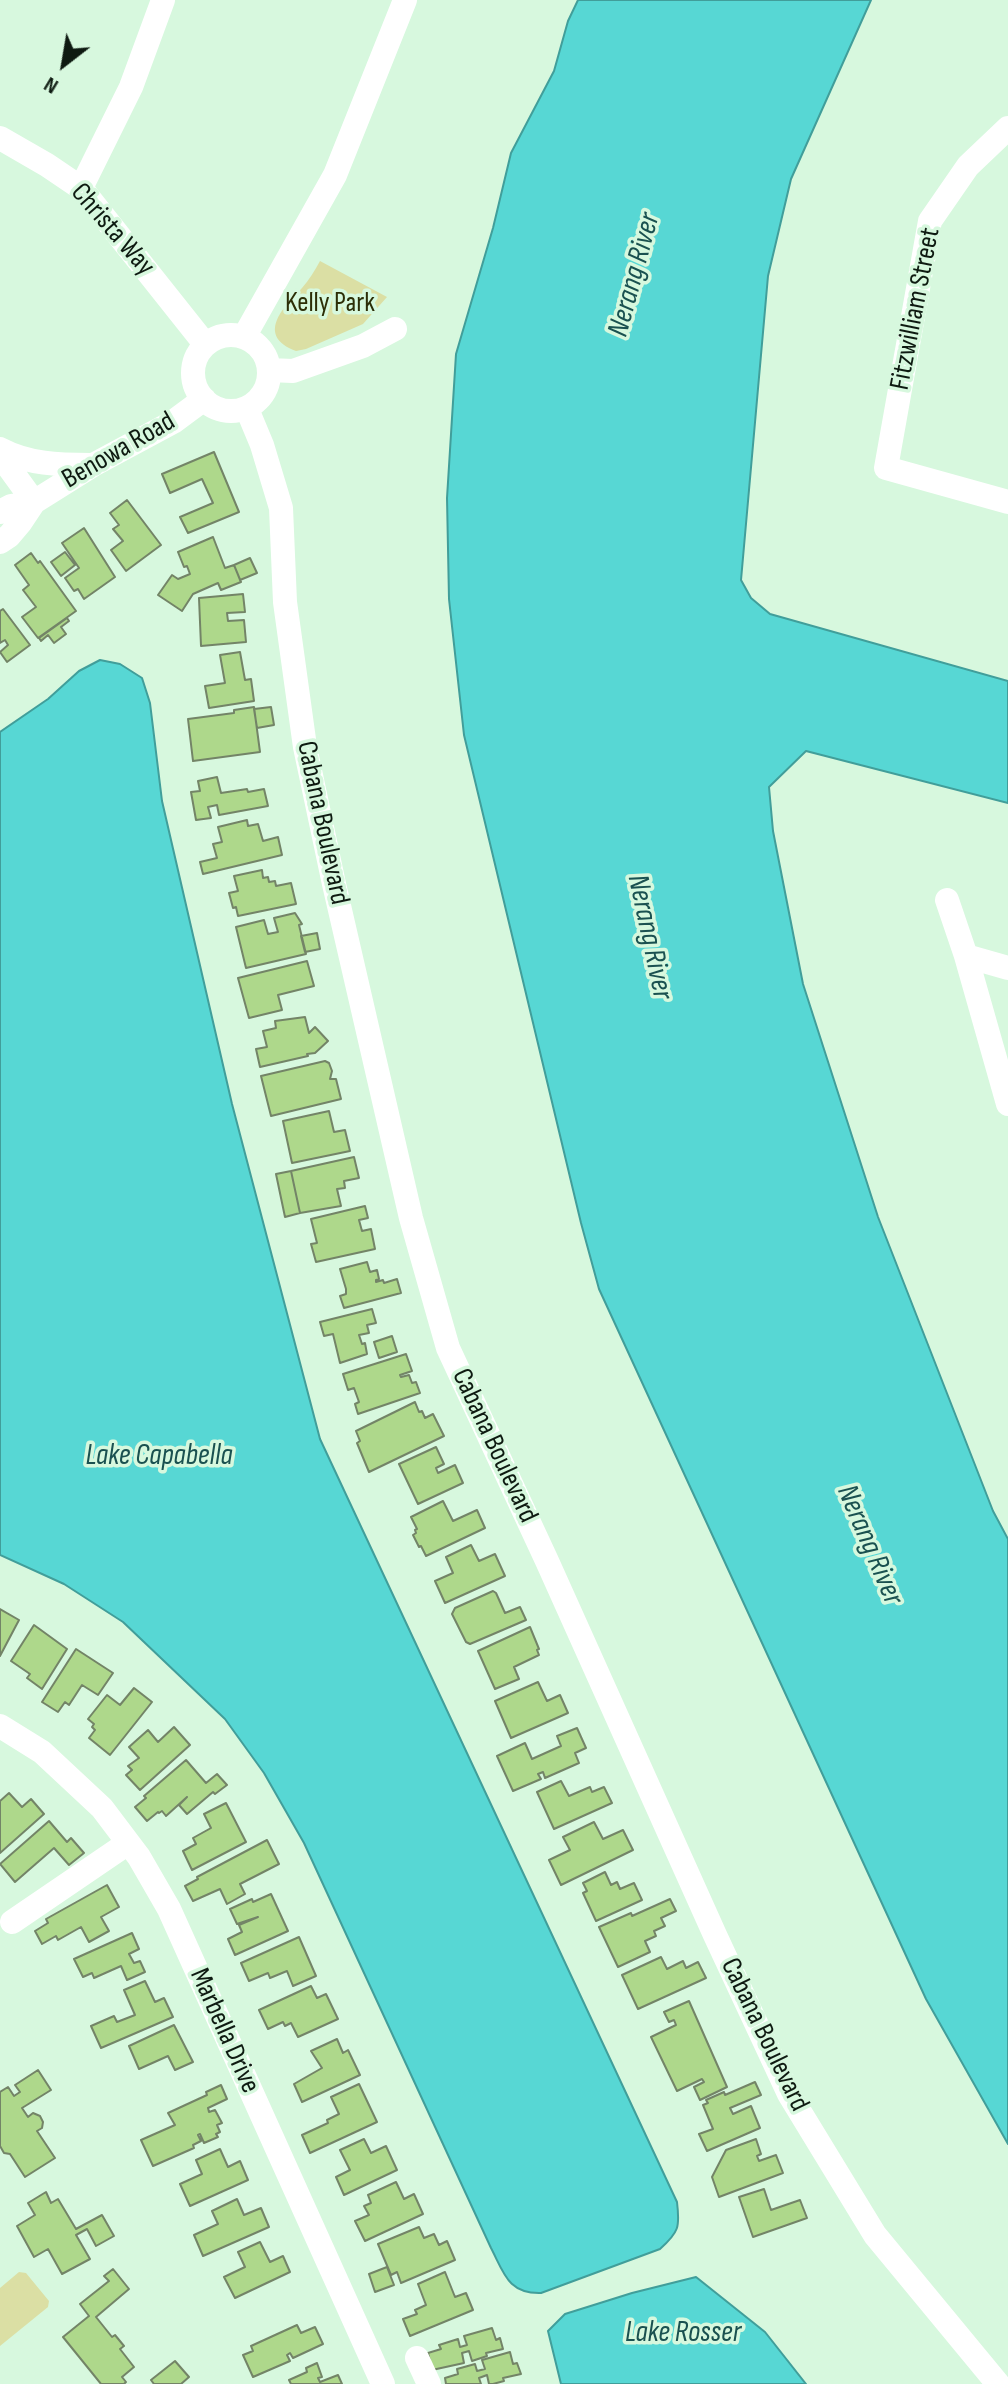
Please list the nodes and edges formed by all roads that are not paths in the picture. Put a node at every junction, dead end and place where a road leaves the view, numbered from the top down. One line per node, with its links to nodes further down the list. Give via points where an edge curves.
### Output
1 (163, 0): 5 (street, via 131,87)
2 (405, 0): 7 (street, via 335,175)
3 (1008, 128): 16 (street, Fitzwilliam Street, via 968,166 930,221 886,468)
4 (0, 138): 5 (street, Christa Way)
5 (81, 188): 8 (street, Christa Way)
6 (395, 329): 9 (street, via 293,371)
7 (244, 337): 8 (street, via 231,334); 9 (street, via 261,349)
8 (205, 344): 10 (street, via 194,366 194,380)
9 (269, 370): 11 (street, via 262,395)
10 (204, 399): 11 (street, via 227,410); 14 (street, Benowa Road)
11 (247, 409): 29 (street, Cabana Boulevard, via 281,508 285,602 305,747 334,884 411,1218 448,1348 789,2094 875,2235)
12 (0, 449): 14 (street, via 39,462)
13 (0, 455): 15 (street)
14 (93, 465): 15 (street, Benowa Road)
15 (34, 502): 17 (street, Benowa Road); 18 (street, Benowa Road)
16 (1008, 502)
17 (0, 512)
18 (0, 542)
19 (947, 900): 20 (street)
20 (966, 956): 21 (street); 22 (street)
21 (1008, 968)
22 (1008, 1104)
23 (0, 1726): 24 (street, Marbella Drive, via 42,1752 102,1808)
24 (128, 1843): 25 (street); 27 (street, Marbella Drive, via 169,1909)
25 (12, 1922)
26 (417, 2358): 28 (street)
27 (383, 2384)
28 (429, 2384)
29 (998, 2384)

